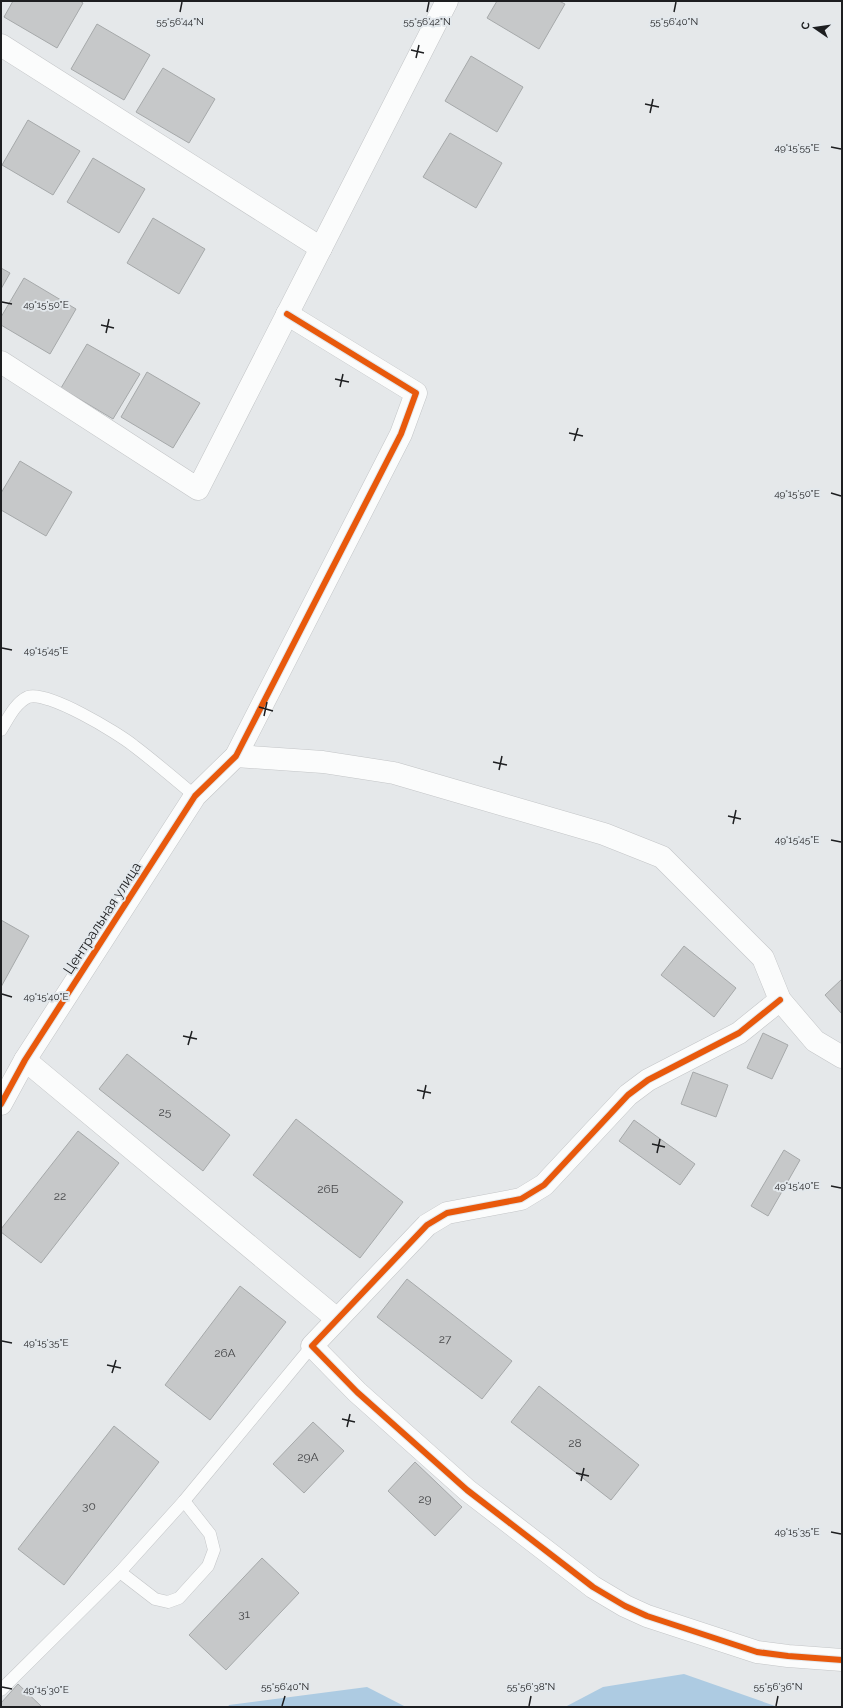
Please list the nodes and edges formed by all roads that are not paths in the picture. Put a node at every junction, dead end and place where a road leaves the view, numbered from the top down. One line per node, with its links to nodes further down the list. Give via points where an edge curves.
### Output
1 (446, 2): 3 (street)
2 (1, 45): 3 (street)
3 (321, 248): 4 (street)
4 (287, 314): 5 (street, via 198,489); 7 (street, Центральная улица, via 416,393 401,434)
5 (1, 362)
6 (1, 730): 8 (lane, via 17,706 28,697 40,696 67,705 133,744)
7 (236, 756): 8 (street, Центральная улица); 9 (street, via 323,762 394,773 604,834 662,857 763,958)
8 (195, 796): 11 (street, Центральная улица)
9 (780, 1000): 10 (street, via 815,1041); 13 (street, via 739,1033 648,1080 628,1095 544,1185 521,1199 447,1213 427,1225)
10 (842, 1057)
11 (24, 1060): 12 (street, Центральная улица); 13 (street)
12 (1, 1104)
13 (337, 1319): 14 (street)
14 (312, 1346): 15 (lane); 17 (street, via 357,1392 466,1490 593,1587 624,1606 757,1652)
15 (184, 1501): 16 (lane); 16 (lane, via 210,1534 214,1550 204,1571 179,1598 168,1602 155,1599)
16 (120, 1572): 18 (lane)
17 (842, 1660)
18 (1, 1690)

